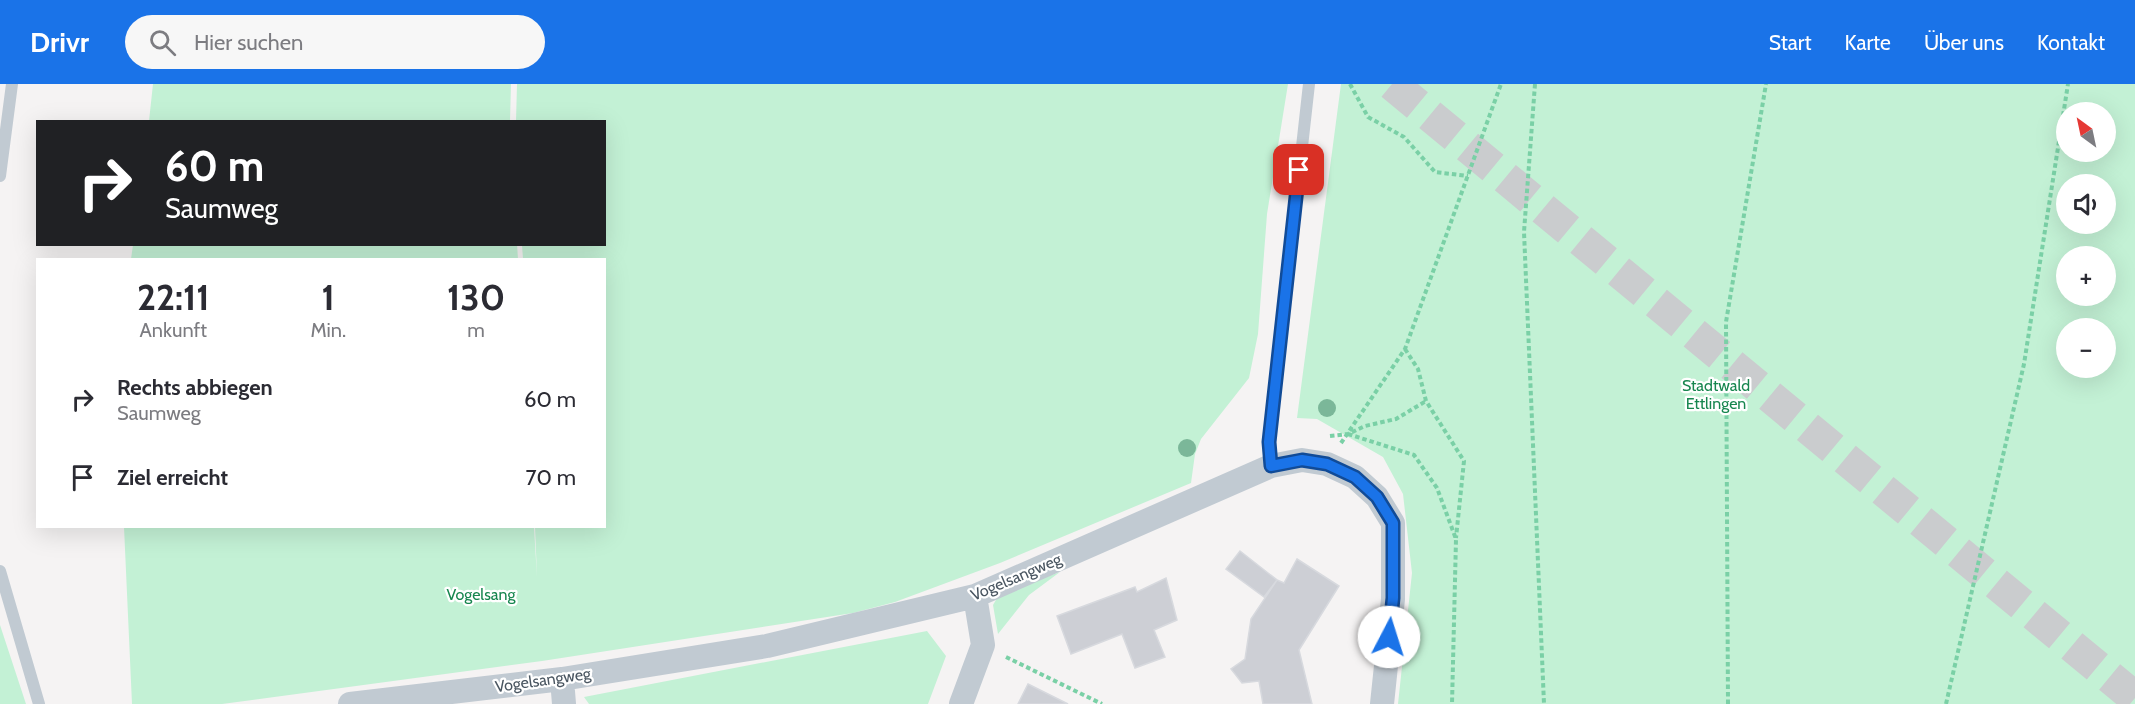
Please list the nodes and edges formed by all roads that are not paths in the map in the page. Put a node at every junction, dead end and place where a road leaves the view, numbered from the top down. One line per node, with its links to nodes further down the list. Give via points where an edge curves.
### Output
1 (12, 84): 3 (lane)
2 (1309, 84): 4 (lane, via 1269,442)
3 (0, 176)
4 (1271, 466): 6 (street, Vogelsangweg); 12 (street, Vogelsangweg, via 1302,460 1327,464 1355,477 1377,497 1393,523 1393,598)
5 (0, 571): 8 (lane)
6 (975, 596): 7 (street, Vogelsangweg, via 767,646); 11 (street, via 983,645)
7 (562, 679): 9 (street, Vogelsangweg); 10 (street)
8 (39, 704)
9 (350, 704)
10 (564, 704)
11 (961, 704)
12 (1382, 704)

